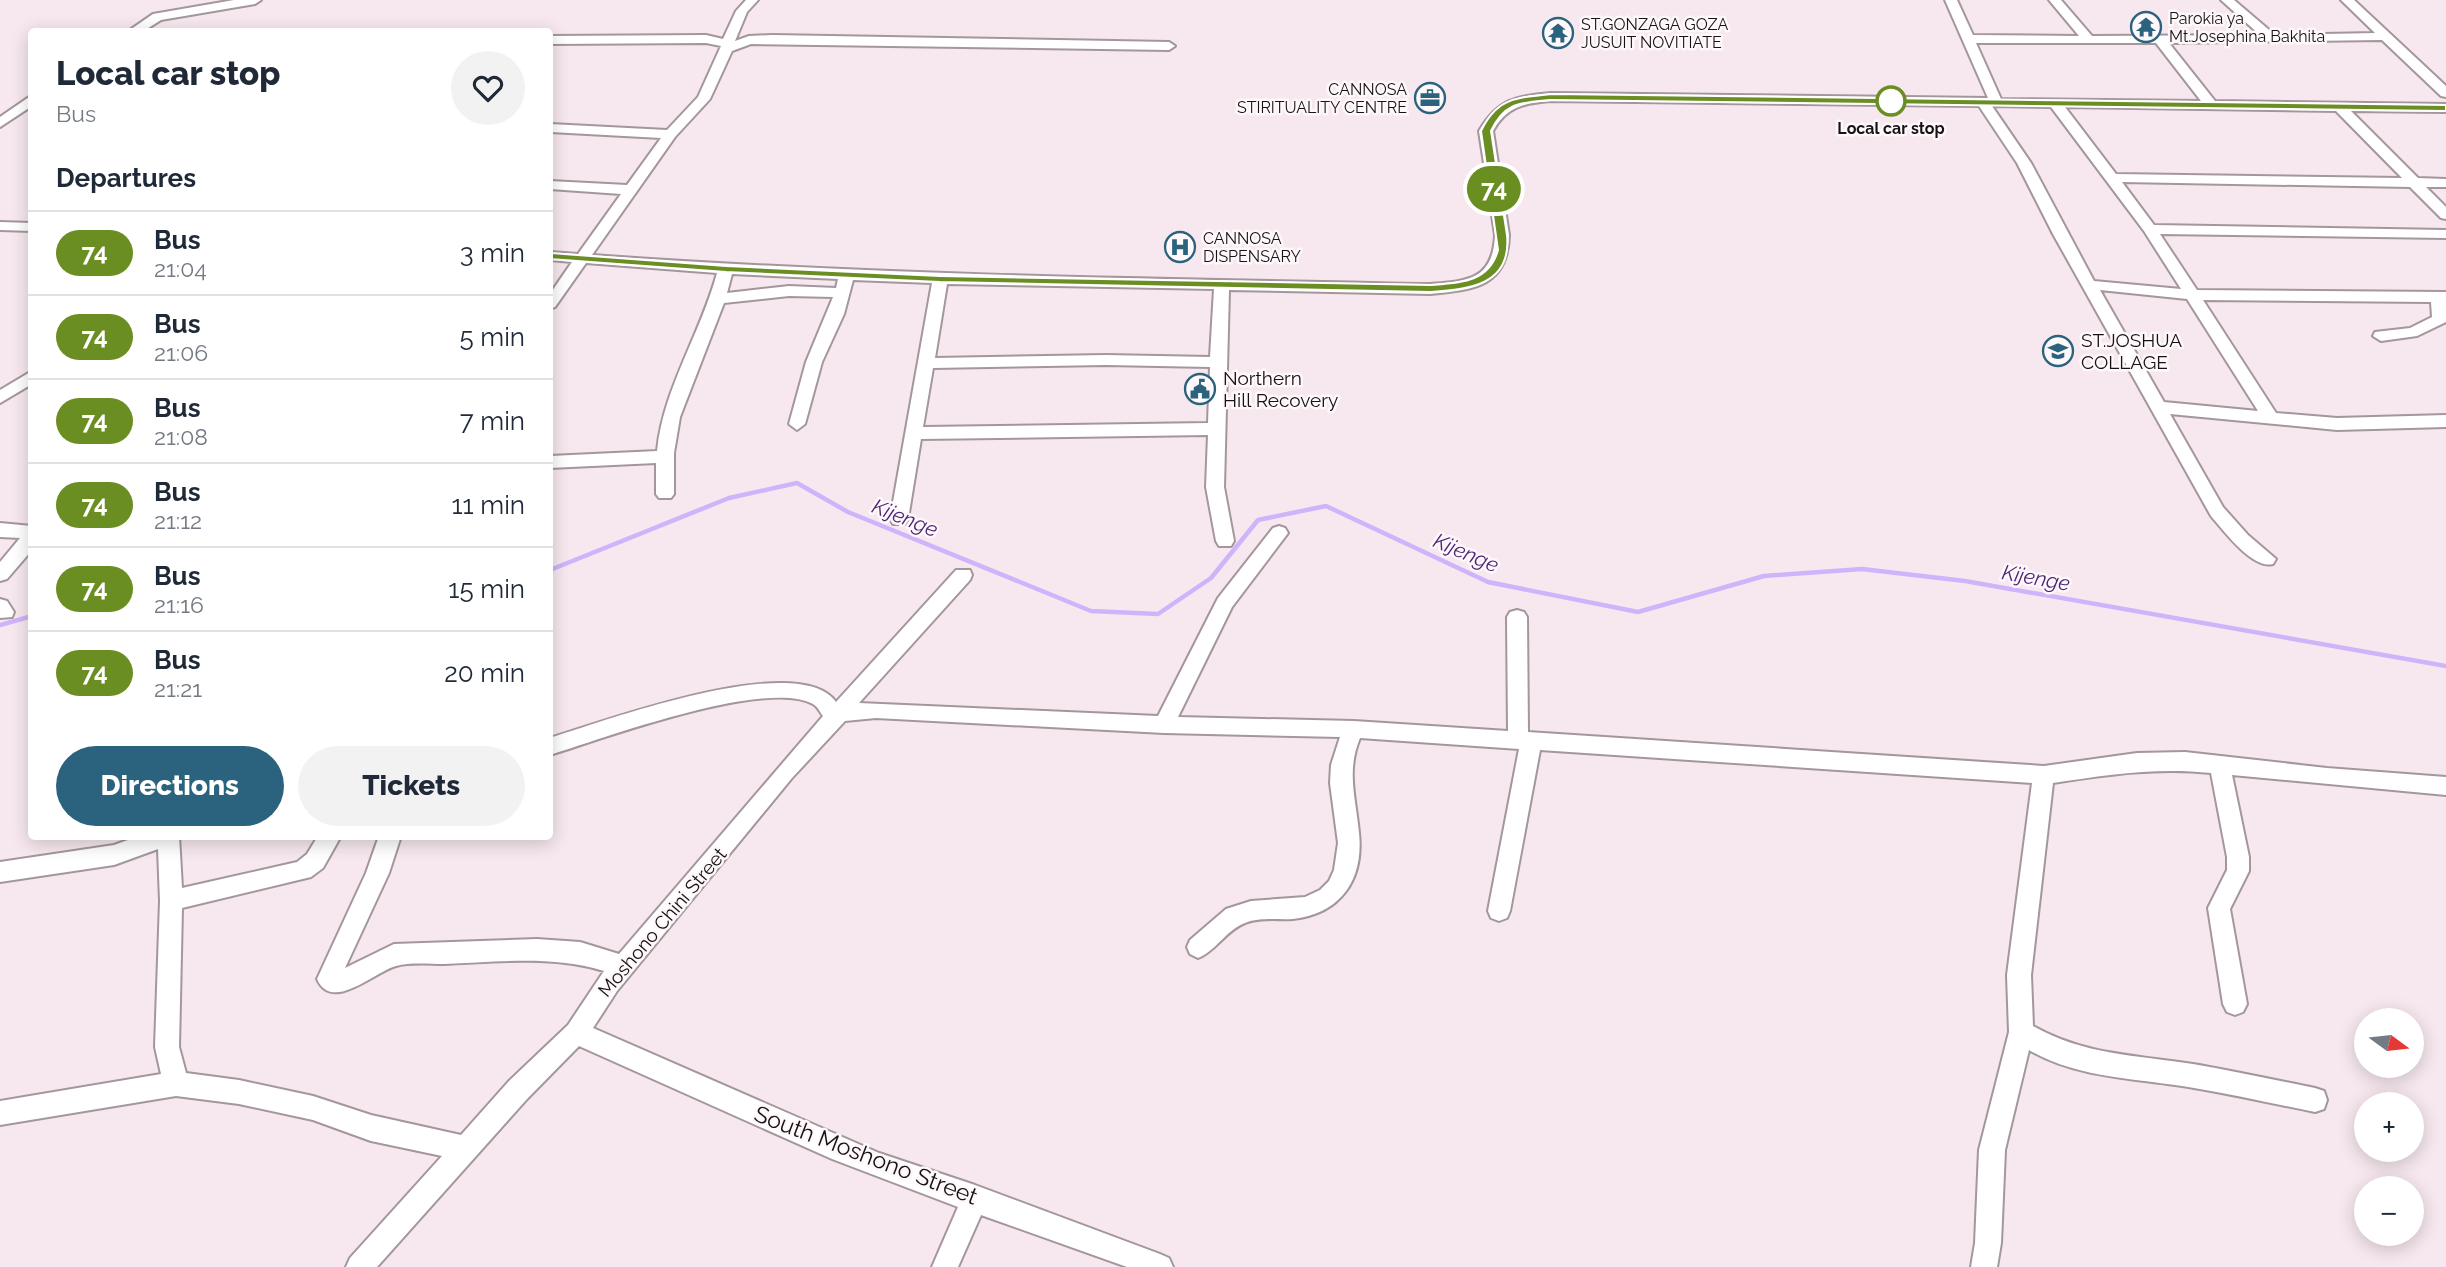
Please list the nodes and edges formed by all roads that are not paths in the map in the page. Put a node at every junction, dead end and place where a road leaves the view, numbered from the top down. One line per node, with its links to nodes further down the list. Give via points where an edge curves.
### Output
1 (255, 0): 7 (street, via 157,16)
2 (752, 0): 14 (street, via 742,11)
3 (1951, 0): 10 (street)
4 (2056, 0): 9 (street)
5 (2227, 0): 12 (street)
6 (2347, 0): 8 (street)
7 (139, 28)
8 (2387, 36): 12 (street); 16 (street)
9 (2087, 37): 10 (street); 11 (street)
10 (1967, 38): 18 (street)
11 (2158, 38): 12 (street); 20 (street)
12 (2272, 39)
13 (553, 40): 14 (street, via 706,39)
14 (727, 46): 15 (street, via 772,39); 25 (street, via 704,99)
15 (1169, 46)
16 (2446, 93)
17 (28, 102): 23 (street)
18 (1989, 102): 19 (street); 41 (street, via 1519,100 1502,107 1486,131 1503,250 1499,264 1482,279 1467,286 1430,289); 42 (street)
19 (2055, 103): 20 (street); 26 (street)
20 (2211, 105): 21 (street)
21 (2340, 107): 22 (street); 27 (street)
22 (2446, 108)
23 (0, 123)
24 (553, 128): 25 (street)
25 (670, 134): 30 (street)
26 (2114, 178): 27 (street); 34 (street)
27 (2413, 182): 28 (street); 31 (street)
28 (2446, 183)
29 (553, 185): 30 (street)
30 (632, 190): 37 (street)
31 (2446, 215)
32 (0, 226): 33 (street)
33 (28, 227)
34 (2150, 229): 35 (street); 44 (street)
35 (2446, 234)
36 (553, 256): 37 (street)
37 (580, 258): 38 (street); 46 (street)
38 (726, 269): 39 (street); 47 (street)
39 (847, 275): 40 (street); 43 (street)
40 (940, 279): 41 (street); 50 (street)
41 (1222, 285): 49 (street)
42 (2091, 285): 44 (street); 53 (street)
43 (844, 293): 47 (street, via 789,291); 56 (street, via 814,362)
44 (2194, 295): 45 (street); 54 (street)
45 (2441, 297): 48 (street, via 2440,319 2430,326 2407,335)
46 (553, 299)
47 (720, 299): 59 (street, via 673,417)
48 (2381, 336)
49 (1219, 362): 50 (street); 57 (street)
50 (925, 363): 58 (street)
51 (28, 379): 52 (street)
52 (0, 398)
53 (2157, 407): 54 (street); 66 (street, via 2217,511 2242,540)
54 (2270, 417): 55 (street, via 2337,424)
55 (2446, 421)
56 (797, 424)
57 (1216, 429): 58 (street); 65 (street, via 1215,487)
58 (914, 433): 62 (street)
59 (667, 457): 60 (street); 61 (street)
60 (553, 462)
61 (664, 494)
62 (899, 519)
63 (1279, 533): 71 (street, via 1225,603)
64 (16, 534): 67 (street)
65 (1225, 541)
66 (2267, 559)
67 (0, 574)
68 (963, 575): 70 (street, Moshono Chini Street)
69 (1517, 617): 73 (street)
70 (837, 716): 71 (street, via 876,710); 74 (street, via 821,698 808,693 745,693 690,703); 86 (street, Moshono Chini Street)
71 (1164, 725): 72 (street)
72 (1354, 729): 73 (street); 85 (street, via 1340,770 1350,853 1332,895 1289,911 1240,914)
73 (1525, 740): 76 (street); 84 (street, via 1518,821)
74 (553, 745)
75 (2219, 764): 76 (street, via 2137,762); 77 (street); 87 (street, via 2238,857 2238,871 2219,908)
76 (2044, 775): 88 (street, via 2019,975)
77 (2446, 786)
78 (157, 840): 82 (street, via 114,855)
79 (168, 840): 83 (street)
80 (328, 840): 83 (street, via 315,861 303,870)
81 (389, 840): 86 (street, via 336,960 332,982 394,955 537,950)
82 (0, 872)
83 (171, 901): 90 (street, via 167,1047)
84 (1499, 911)
85 (1198, 947)
86 (624, 965): 89 (street, Moshono Chini Street)
87 (2235, 1004)
88 (2021, 1031): 91 (street, via 2054,1051 2092,1062); 98 (street, via 1992,1150)
89 (576, 1033): 93 (street, Moshono Chini Street); 94 (street, South Moshono Street, via 810,1138)
90 (176, 1084): 92 (street); 93 (street, via 301,1105 372,1128)
91 (2315, 1100)
92 (0, 1113)
93 (465, 1148): 95 (street, Moshono Chini Street)
94 (975, 1198): 96 (street); 97 (street, South Moshono Street)
95 (359, 1267)
96 (945, 1267)
97 (1160, 1267)
98 (1984, 1267)

